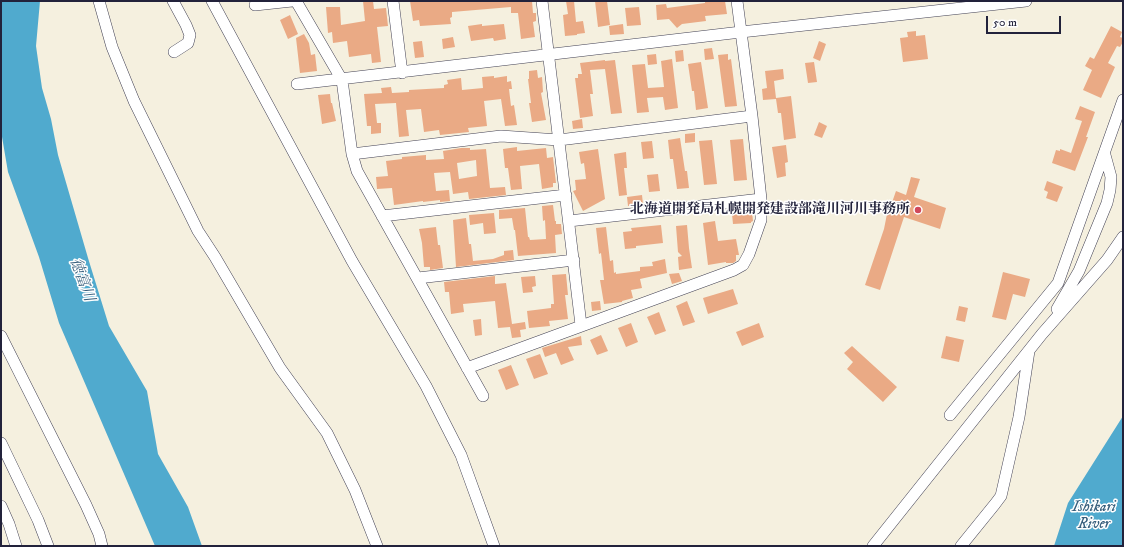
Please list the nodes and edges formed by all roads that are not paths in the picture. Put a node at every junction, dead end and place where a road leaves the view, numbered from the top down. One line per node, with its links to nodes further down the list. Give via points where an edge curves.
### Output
1 (99, 1): 41 (street, via 112,46 134,101 198,231 280,368 327,433 355,490)
2 (173, 1): 12 (street, via 190,35 188,43)
3 (212, 1): 42 (street, via 352,261 429,393 461,455)
4 (292, 1): 10 (street)
5 (296, 1): 15 (street)
6 (393, 1): 14 (street)
7 (542, 1): 13 (street)
8 (737, 1): 11 (street)
9 (1026, 1): 11 (street)
10 (255, 5)
11 (741, 32): 13 (street); 18 (street)
12 (174, 52)
13 (548, 55): 14 (street); 19 (street)
14 (402, 73): 15 (street)
15 (342, 80): 16 (street); 20 (street)
16 (297, 84)
17 (1123, 100): 21 (street)
18 (752, 116): 19 (street); 23 (street)
19 (559, 140): 20 (street, via 501,136); 22 (street)
20 (352, 154): 24 (street, via 357,171)
21 (1105, 154): 30 (street, via 1111,177 1107,203 1079,271); 35 (street, via 1058,283)
22 (566, 195): 24 (street); 25 (street)
23 (760, 199): 25 (street); 29 (street, via 761,220 743,265)
24 (382, 216): 28 (street)
25 (569, 221): 27 (street)
26 (1123, 237): 30 (street, via 1107,260)
27 (574, 260): 28 (street); 29 (street)
28 (418, 278): 33 (street)
29 (581, 325): 33 (street)
30 (1042, 334): 32 (street)
31 (1, 336): 40 (street, via 86,505)
32 (1029, 351): 43 (street); 44 (street, via 1001,496)
33 (467, 368): 34 (street)
34 (483, 396)
35 (950, 415)
36 (1, 443): 39 (street)
37 (1, 506): 38 (street)
38 (16, 546)
39 (48, 546)
40 (102, 546)
41 (378, 546)
42 (494, 546)
43 (874, 546)
44 (961, 546)

